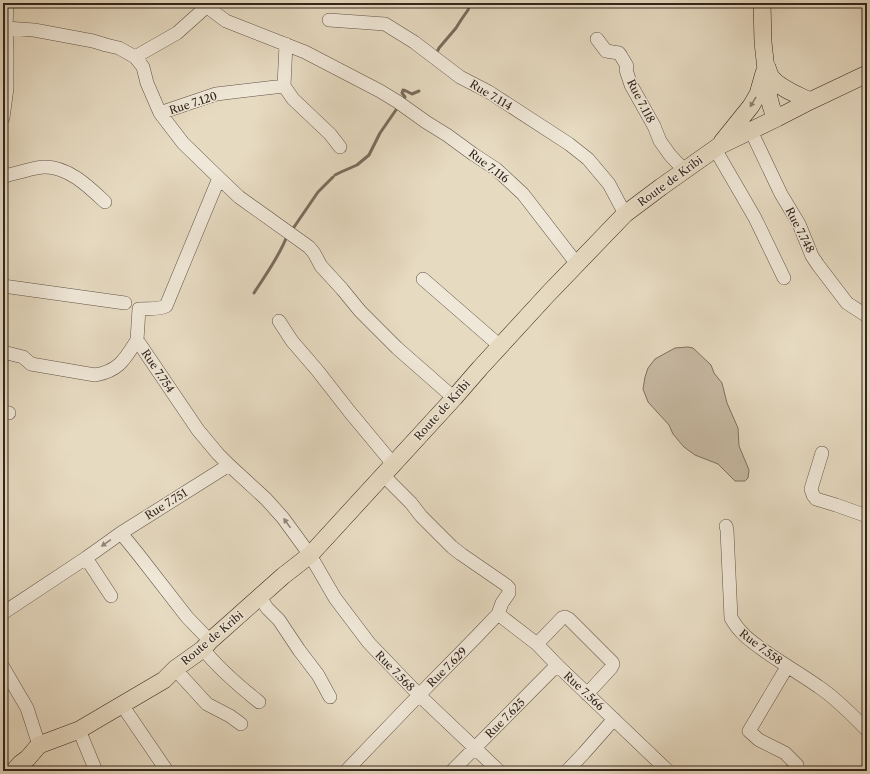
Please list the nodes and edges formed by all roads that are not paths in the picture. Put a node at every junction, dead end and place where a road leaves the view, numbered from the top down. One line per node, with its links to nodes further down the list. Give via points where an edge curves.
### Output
1 (7, 3): 4 (street)
2 (762, 3): 9 (main road)
3 (329, 20): 23 (street, Rue 7.114, via 385,24 414,42 460,77 489,92 588,159 609,184)
4 (6, 28): 7 (street); 8 (street, via 34,30 93,41 119,48)
5 (597, 39): 19 (street, Rue 7.118, via 606,50 619,53 621,56 627,66 632,85 660,141)
6 (286, 44): 8 (street, Rue 7.116, via 226,21 205,8 178,33); 11 (street); 24 (street, Rue 7.116, via 380,91 500,172 523,194)
7 (5, 51): 14 (street, via 7,88)
8 (135, 57): 13 (street, Rue 7.120, via 143,67)
9 (766, 65): 12 (main road, via 771,77 778,84); 15 (main road, via 769,98); 18 (main road, one-way to 18, via 758,94 751,106)
10 (867, 74): 12 (main road, Route de Kribi)
11 (284, 86): 13 (street, Rue 7.120, via 216,94); 17 (street, via 293,99)
12 (810, 100): 15 (main road, Route de Kribi)
13 (160, 114): 21 (street, via 183,143)
14 (3, 118)
15 (777, 118): 16 (main road, Route de Kribi)
16 (751, 131): 18 (main road, Route de Kribi); 29 (street, Rue 7.748, via 781,194 799,224 812,256 847,303)
17 (340, 147)
18 (717, 147): 19 (main road, Route de Kribi); 25 (street)
19 (684, 170): 23 (main road, Route de Kribi)
20 (3, 177): 22 (street, via 36,168 54,168 68,173)
21 (218, 178): 31 (street, via 166,306 139,309); 34 (street, via 240,197 309,246 321,266 360,311 397,348)
22 (105, 202)
23 (625, 214): 24 (main road, Route de Kribi)
24 (577, 264): 32 (main road, Route de Kribi)
25 (784, 278)
26 (423, 280): 32 (street)
27 (3, 286): 28 (street)
28 (125, 303)
29 (867, 316)
30 (279, 321): 37 (street, via 292,341 349,411)
31 (137, 340): 33 (street, Rue 7.754, via 124,360 113,369 95,375 31,364 23,357); 36 (street, Rue 7.754, via 198,430)
32 (500, 346): 34 (main road, Route de Kribi)
33 (3, 352)
34 (454, 398): 37 (main road, Route de Kribi)
35 (822, 453): 38 (street, via 811,489 813,495 816,499)
36 (229, 465): 40 (street, Rue 7.751); 41 (street, one-way to 36, via 266,499)
37 (388, 469): 41 (main road, Route de Kribi); 46 (street, Rue 7.629, via 421,516 452,547 509,588)
38 (867, 516)
39 (726, 526): 51 (street, Rue 7.558, via 731,618 744,637)
40 (121, 533): 42 (street, Rue 7.751, one-way to 42); 48 (street)
41 (310, 555): 44 (main road, Route de Kribi); 54 (street, Rue 7.568, via 346,615)
42 (86, 558): 43 (street); 45 (street, Rue 7.751)
43 (112, 596)
44 (260, 597): 48 (main road, Route de Kribi); 55 (street, via 318,675)
45 (3, 613)
46 (498, 614): 47 (street, Rue 7.566); 54 (street, Rue 7.629)
47 (536, 644): 49 (street, Rue 7.566); 53 (street, via 562,618 569,619 613,664)
48 (206, 645): 52 (main road, Route de Kribi); 56 (street, via 214,663)
49 (557, 666): 53 (street, Rue 7.566); 63 (street, Rue 7.625)
50 (3, 667): 62 (street, via 27,708)
51 (787, 667): 61 (street, Rue 7.558, via 831,696); 72 (street, via 749,730 759,740 785,753 797,765)
52 (175, 669): 57 (main road, Route de Kribi, via 164,680); 59 (street, via 207,704)
53 (587, 694): 58 (street, Rue 7.566)
54 (419, 695): 63 (street, Rue 7.568); 67 (street, Rue 7.629)
55 (330, 698)
56 (259, 702)
57 (122, 705): 60 (main road, Route de Kribi); 64 (street)
58 (614, 719): 70 (street); 71 (street, Rue 7.566)
59 (241, 724)
60 (80, 730): 62 (main road, Route de Kribi); 66 (street)
61 (867, 730)
62 (39, 745): 65 (main road, Route de Kribi)
63 (475, 748): 68 (street, Rue 7.625); 69 (street, Rue 7.568)
64 (164, 770)
65 (14, 771)
66 (96, 771)
67 (346, 771)
68 (452, 771)
69 (499, 771)
70 (567, 771)
71 (668, 771)
72 (790, 771)

